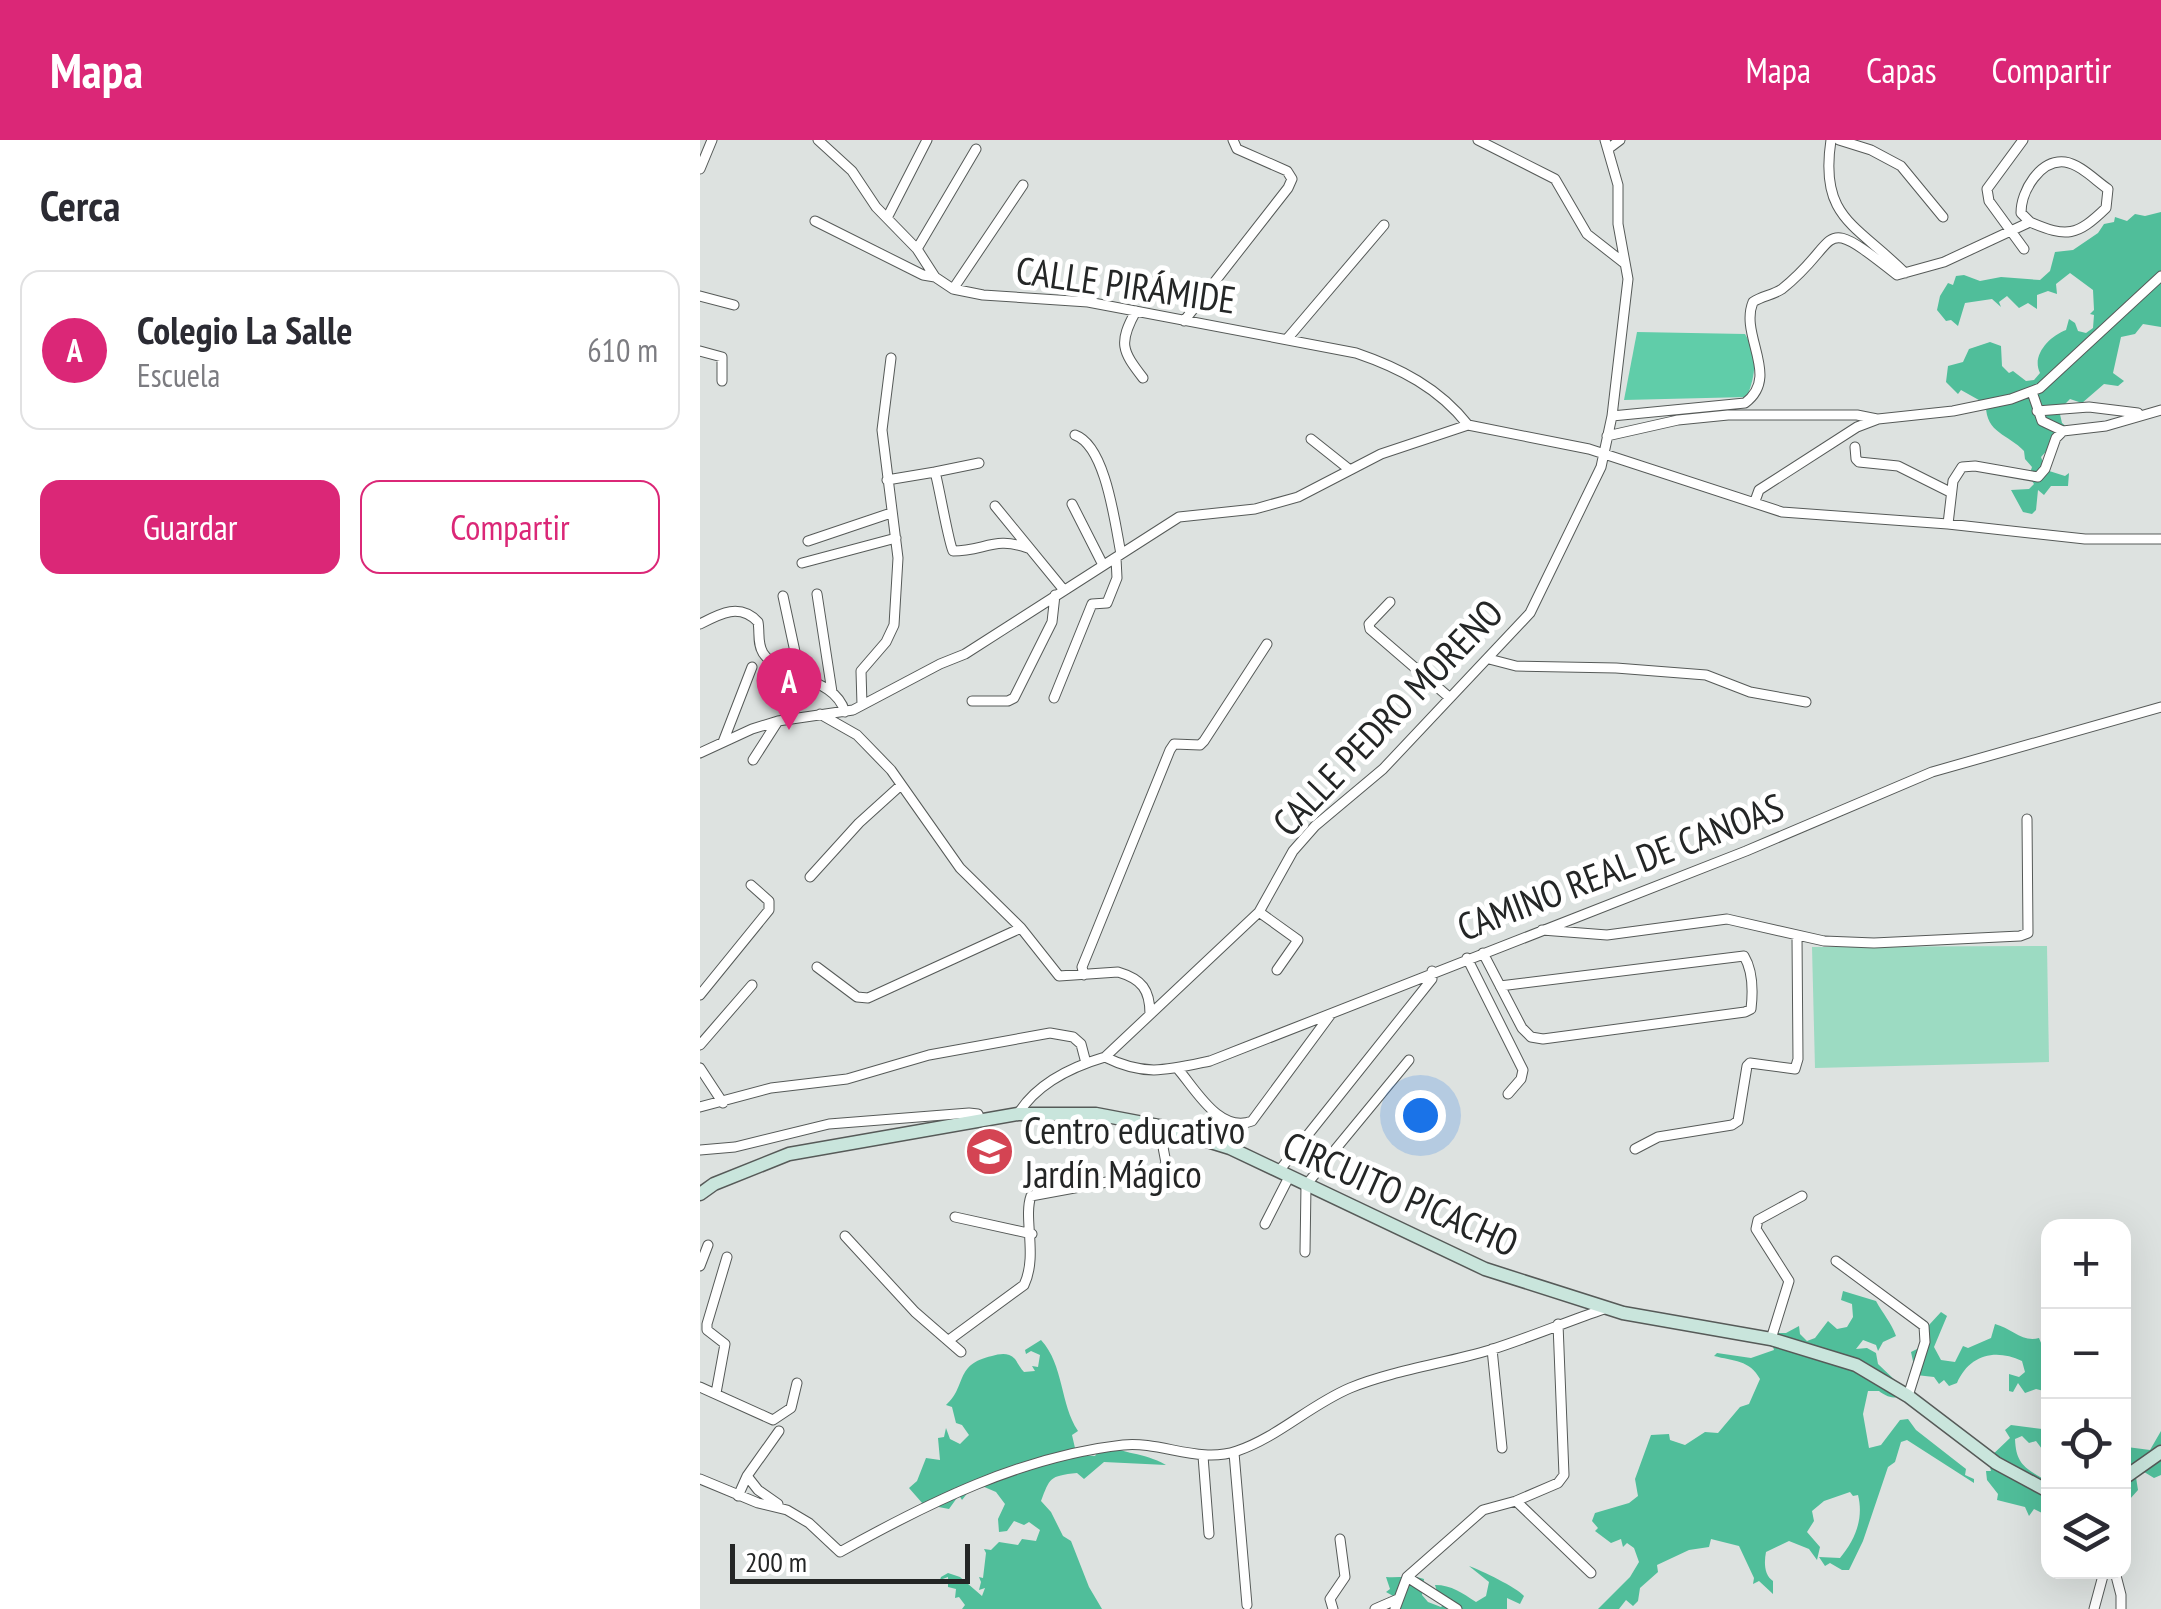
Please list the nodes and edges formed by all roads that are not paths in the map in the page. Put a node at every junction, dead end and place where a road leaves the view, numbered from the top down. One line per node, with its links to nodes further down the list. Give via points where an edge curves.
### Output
1 (712, 140): 12 (street)
2 (818, 140): 15 (street, CALLE PIRÁMIDE)
3 (927, 140): 15 (street)
4 (1233, 140): 30 (street, via 1237,149 1292,179)
5 (1478, 140): 22 (street, via 1555,179 1588,234)
6 (1620, 140): 10 (street)
7 (1831, 140): 23 (street, via 1830,195 1841,214)
8 (1839, 140): 14 (street, via 1901,166)
9 (2023, 140): 19 (street, via 1987,189)
10 (1606, 144): 22 (street, CALLE PEDRO MORENO, via 1618,185)
11 (976, 149): 20 (street)
12 (700, 169)
13 (1024, 184): 26 (street)
14 (1944, 216)
15 (887, 218): 20 (street, CALLE PIRÁMIDE)
16 (815, 221): 25 (street)
17 (2030, 222): 17 (street, via 2054,232 2084,228 2106,208 2108,189 2074,165 2049,164 2021,199); 19 (street)
18 (1384, 225): 31 (street)
19 (2010, 229): 21 (street); 23 (street)
20 (918, 249): 25 (street, CALLE PIRÁMIDE)
21 (2024, 249)
22 (1625, 263): 40 (street, CALLE PEDRO MORENO, via 1627,308)
23 (1905, 273): 40 (street, via 1897,275 1836,236 1779,291 1754,302 1749,323 1761,380 1746,403)
24 (2161, 276): 36 (street)
25 (935, 277): 26 (street, CALLE PIRÁMIDE)
26 (953, 289): 29 (street, CALLE PIRÁMIDE)
27 (700, 296): 28 (street)
28 (734, 305)
29 (1136, 312): 30 (street, CALLE PIRÁMIDE); 34 (street, via 1124,354)
30 (1184, 321): 31 (street, CALLE PIRÁMIDE)
31 (1287, 340): 42 (street, CALLE PIRÁMIDE, via 1390,365 1444,398)
32 (700, 351): 35 (street, via 722,357)
33 (891, 358): 52 (street, via 883,416)
34 (1143, 378)
35 (722, 380)
36 (2032, 392): 38 (street); 41 (street, via 1953,411)
37 (2161, 410): 39 (street)
38 (2036, 411): 39 (street, via 2089,407); 43 (street, via 2042,422)
39 (2145, 414): 43 (street)
40 (1612, 416): 45 (street, CALLE PEDRO MORENO)
41 (1878, 419): 45 (street, via 1728,415); 54 (street, via 1759,490)
42 (1468, 425): 48 (street); 50 (street)
43 (2063, 431): 53 (street, via 2038,476 1962,467)
44 (1075, 435): 63 (street, via 1090,444 1100,464)
45 (1607, 436): 48 (street, CALLE PEDRO MORENO)
46 (1311, 440): 50 (street)
47 (1855, 447): 53 (street, via 1859,462 1898,466)
48 (1604, 453): 54 (street); 72 (street, CALLE PEDRO MORENO, via 1530,613)
49 (978, 463): 51 (street)
50 (1350, 470): 63 (street, via 1269,505 1179,517)
51 (935, 472): 52 (street); 62 (street, via 953,551 992,542)
52 (886, 480): 57 (street)
53 (1950, 492): 58 (street)
54 (1755, 501): 58 (street, via 1782,512)
55 (1072, 504): 65 (street)
56 (995, 506): 62 (street)
57 (891, 513): 59 (street); 61 (street)
58 (1948, 524): 60 (street, via 2085,539)
59 (896, 538): 64 (street); 80 (street, via 894,626 861,671)
60 (2161, 538)
61 (808, 541)
62 (1028, 548): 66 (street)
63 (1119, 556): 65 (street); 76 (street, via 1107,602 1092,604)
64 (802, 563)
65 (1103, 565): 66 (street)
66 (1059, 592): 78 (street, via 1052,622 1014,698); 80 (street, via 965,654)
67 (817, 594): 75 (street)
68 (783, 596): 74 (street)
69 (1390, 602): 77 (street, via 1370,629)
70 (700, 624): 74 (street, via 730,610 750,614 766,656)
71 (1267, 644): 101 (street, via 1200,746 1174,744 1090,945)
72 (1489, 658): 77 (street, CALLE PEDRO MORENO); 79 (street, via 1516,666 1706,675)
73 (752, 666): 85 (street)
74 (800, 675): 75 (street)
75 (832, 692): 82 (street)
76 (1054, 698)
77 (1450, 698): 92 (street, CALLE PEDRO MORENO, via 1383,769 1314,826)
78 (972, 701)
79 (1806, 702)
80 (862, 705): 82 (street)
81 (2161, 707): 94 (street, CAMINO REAL DE CANOAS, via 1932,772)
82 (846, 712): 83 (street)
83 (818, 713): 84 (street); 88 (street, via 857,736)
84 (778, 721): 85 (street); 87 (street)
85 (723, 742): 86 (street)
86 (700, 753)
87 (753, 760)
88 (901, 785): 90 (street); 93 (street, via 960,868)
89 (2026, 819): 95 (street, via 2028,933 1874,943)
90 (810, 877)
91 (751, 885): 104 (street, via 769,910)
92 (1259, 912): 99 (street, via 1298,940); 106 (street, CALLE PEDRO MORENO)
93 (1021, 928): 98 (street, via 868,998); 101 (street, via 1059,976)
94 (1539, 930): 95 (street, via 1607,936 1727,919); 96 (street, CAMINO REAL DE CANOAS)
95 (1797, 937): 119 (street, via 1795,1069 1750,1063 1738,1122 1658,1137)
96 (1483, 953): 97 (street, CAMINO REAL DE CANOAS); 103 (street)
97 (1467, 958): 100 (street, CAMINO REAL DE CANOAS); 113 (street, via 1523,1070)
98 (817, 968)
99 (1278, 970)
100 (1432, 972): 105 (street, CAMINO REAL DE CANOAS); 121 (street)
101 (1084, 975): 106 (street, via 1118,972 1137,980 1150,995)
102 (752, 985): 107 (street)
103 (1500, 986): 103 (street, via 1744,956 1752,1000 1745,1012 1543,1038 1522,1028)
104 (700, 995)
105 (1331, 1013): 112 (street, CAMINO REAL DE CANOAS); 112 (street, via 1243,1125 1205,1104)
106 (1150, 1014): 108 (street, CALLE PEDRO MORENO)
107 (700, 1046)
108 (1104, 1056): 110 (street, CALLE PEDRO MORENO); 112 (street, CAMINO REAL DE CANOAS, via 1136,1070)
109 (1409, 1060): 122 (street)
110 (1086, 1062): 114 (street, via 1073,1037 1050,1033); 116 (street, CALLE PEDRO MORENO, via 1040,1086)
111 (700, 1068): 114 (street)
112 (1177, 1068)
113 (1508, 1094)
114 (723, 1103): 115 (street)
115 (700, 1107)
116 (1018, 1114): 117 (main road, CIRCUITO PICACHO); 118 (main road, CIRCUITO PICACHO, via 1096,1114)
117 (980, 1121): 120 (street, via 968,1113 829,1124); 123 (main road, CIRCUITO PICACHO, via 789,1154)
118 (1158, 1126): 121 (main road, CIRCUITO PICACHO, via 1230,1148); 127 (street, via 1166,1163 1161,1172 1032,1196)
119 (1636, 1148)
120 (700, 1150)
121 (1284, 1174): 122 (main road, CIRCUITO PICACHO); 126 (street)
122 (1306, 1185): 130 (street); 134 (main road, CIRCUITO PICACHO, via 1485,1269)
123 (700, 1194)
124 (1802, 1196): 136 (street, via 1756,1224 1789,1282)
125 (956, 1217): 127 (street)
126 (1265, 1224)
127 (1032, 1234): 137 (street, via 1024,1285)
128 (845, 1236): 137 (street)
129 (708, 1246): 133 (street)
130 (1305, 1252)
131 (727, 1257): 142 (street, via 706,1324 726,1344)
132 (1836, 1261): 143 (street, via 1924,1326)
133 (700, 1266)
134 (1606, 1308): 135 (street); 136 (main road, CIRCUITO PICACHO)
135 (1558, 1324): 138 (street); 154 (street, via 1564,1475)
136 (1770, 1339): 143 (main road, CIRCUITO PICACHO, via 1856,1365)
137 (949, 1340): 139 (street)
138 (1492, 1349): 145 (street); 146 (street, via 1349,1388)
139 (961, 1352)
140 (797, 1382): 142 (street, via 791,1408 773,1420)
141 (700, 1387): 142 (street)
142 (716, 1393)
143 (1908, 1396): 152 (main road, CIRCUITO PICACHO, via 1996,1463)
144 (779, 1431): 150 (street)
145 (1502, 1448)
146 (1234, 1452): 148 (street); 162 (street)
147 (2161, 1452): 149 (main road)
148 (1203, 1456): 155 (street, via 1132,1444 1080,1450 972,1485 840,1552); 156 (street)
149 (2131, 1473)
150 (747, 1476): 153 (street); 155 (street)
151 (702, 1484): 153 (street)
152 (2044, 1489)
153 (738, 1496): 155 (street)
154 (1516, 1501): 158 (street); 159 (street, via 1483,1510)
155 (787, 1510)
156 (1209, 1534)
157 (1340, 1539): 164 (street, via 1346,1570 1330,1598)
158 (1591, 1573)
159 (1406, 1578): 163 (street); 166 (street)
160 (2102, 1579): 167 (street)
161 (2117, 1579): 168 (street)
162 (1247, 1604)
163 (1397, 1604): 165 (street)
164 (1334, 1609)
165 (1375, 1609)
166 (1457, 1609)
167 (2094, 1609)
168 (2121, 1609)

